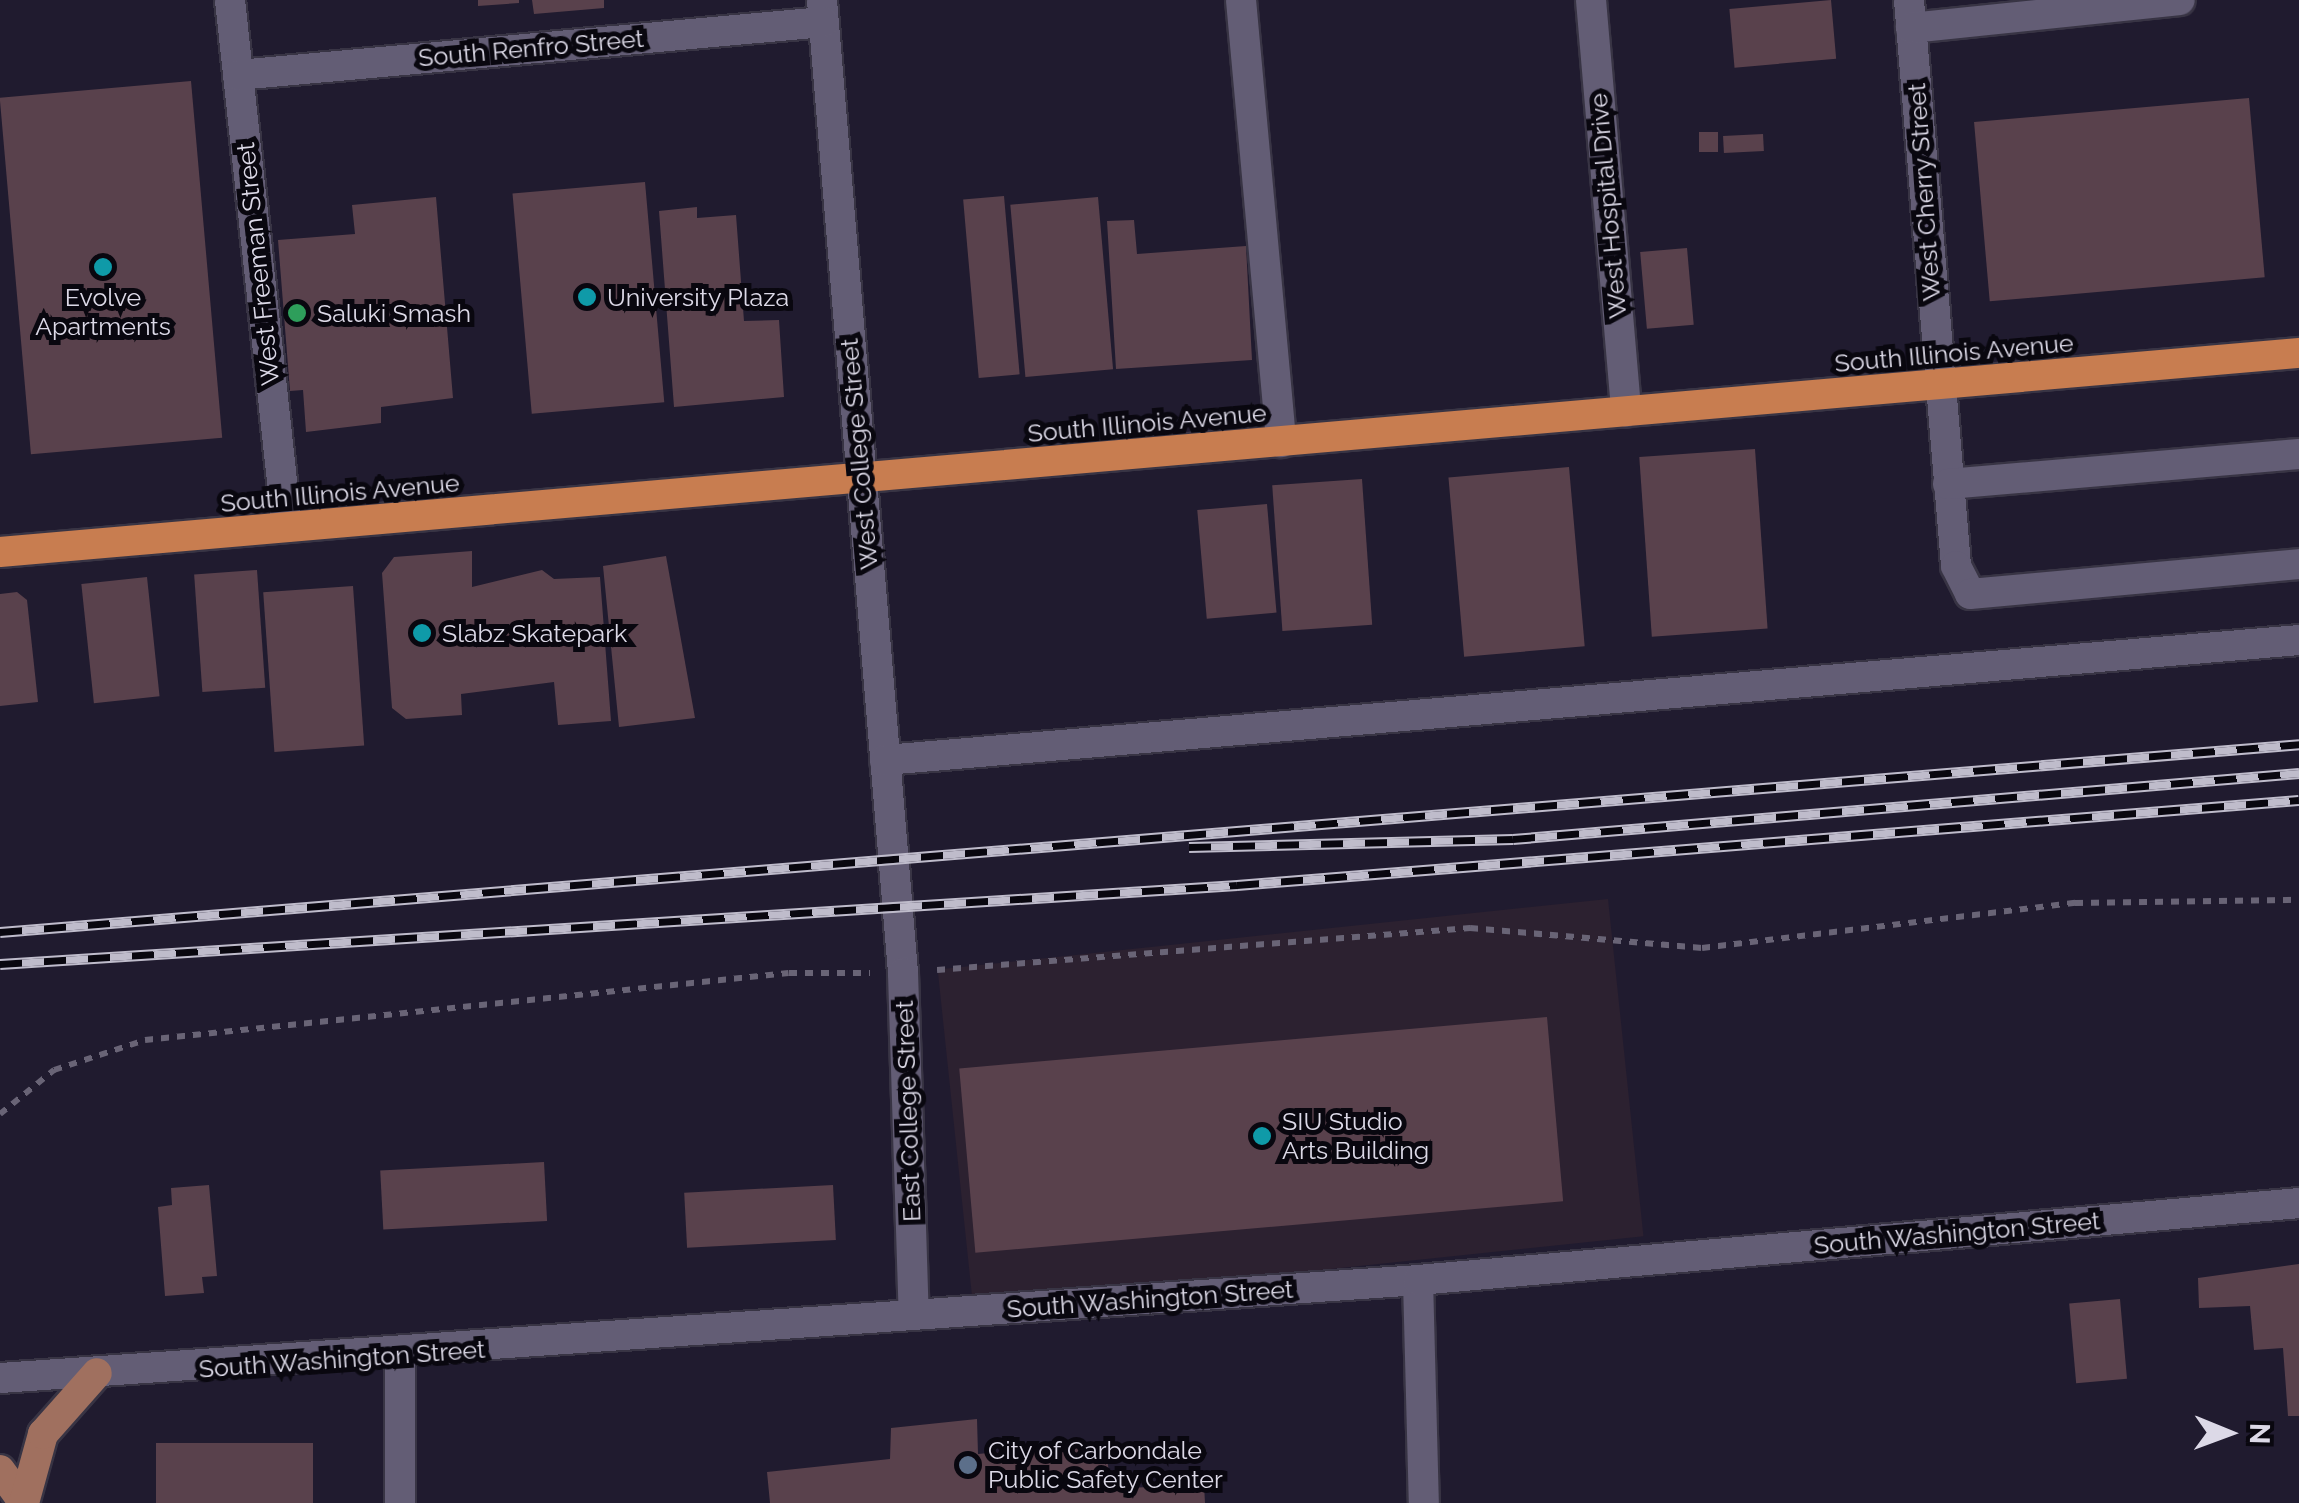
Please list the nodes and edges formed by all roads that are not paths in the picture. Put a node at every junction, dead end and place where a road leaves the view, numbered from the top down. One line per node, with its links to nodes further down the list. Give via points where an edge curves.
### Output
1 (230, 0): 7 (street, West Freeman Street)
2 (1241, 0): 11 (street)
3 (1591, 0): 10 (street, West Hospital Drive)
4 (2180, 0): 6 (street)
5 (823, 11): 7 (street, South Renfro Street); 13 (street, West College Street)
6 (1910, 14): 9 (street, West Cherry Street)
7 (238, 74): 15 (street, West Freeman Street)
8 (2299, 353): 9 (highway, South Illinois Avenue)
9 (1938, 384): 10 (highway, South Illinois Avenue); 14 (street, West Cherry Street)
10 (1626, 412): 11 (highway, South Illinois Avenue)
11 (1282, 442): 13 (highway, South Illinois Avenue)
12 (2299, 454): 14 (street)
13 (861, 478): 15 (highway, South Illinois Avenue); 19 (street, West College Street)
14 (1948, 484): 17 (street, West Cherry Street, via 1956,566 1970,594)
15 (286, 528): 16 (highway, South Illinois Avenue)
16 (0, 552)
17 (2299, 564)
18 (2299, 640): 19 (street)
19 (885, 760): 20 (street, West College Street)
20 (897, 907): 23 (street, East College Street)
21 (2299, 1203): 22 (street, South Washington Street)
22 (1418, 1280): 23 (street, South Washington Street); 30 (street)
23 (914, 1315): 24 (street, South Washington Street)
24 (400, 1357): 25 (street, South Washington Street); 29 (street)
25 (96, 1374): 26 (street, South Washington Street); 28 (main road, via 44,1434)
26 (0, 1378)
27 (0, 1470): 28 (main road)
28 (24, 1503)
29 (400, 1503)
30 (1424, 1503)

